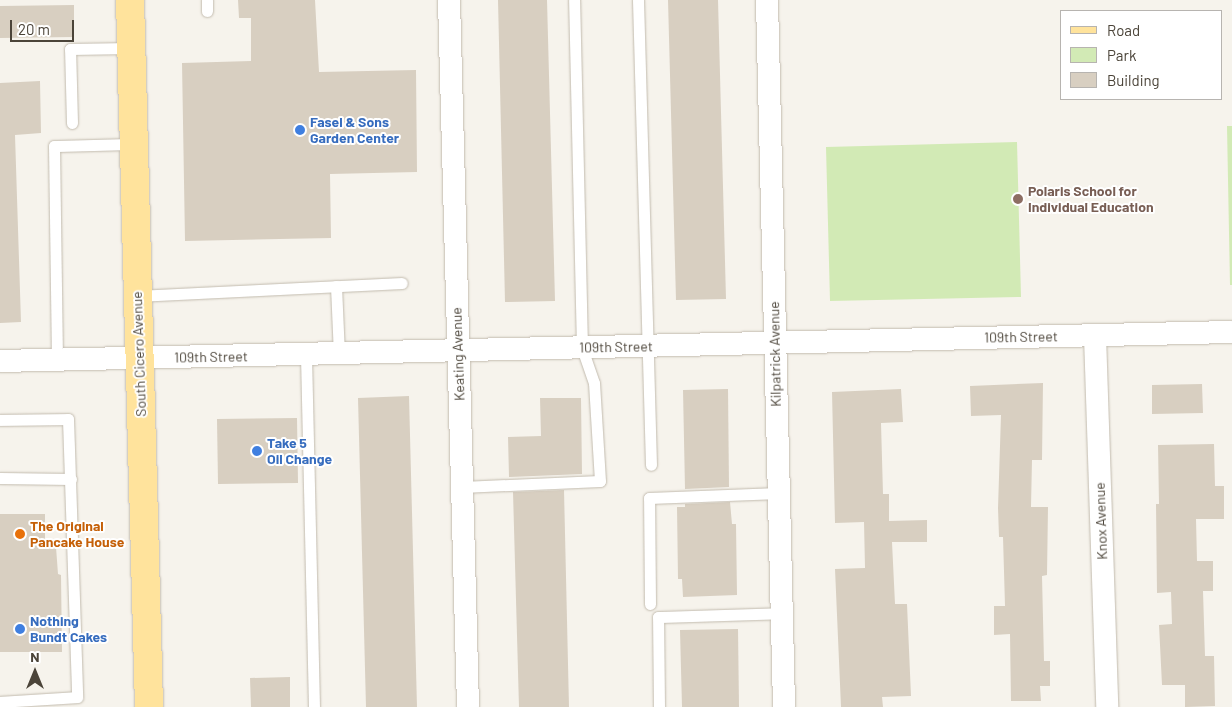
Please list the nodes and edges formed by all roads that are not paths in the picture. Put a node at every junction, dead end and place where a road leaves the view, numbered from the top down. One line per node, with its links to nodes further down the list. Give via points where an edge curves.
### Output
1 (130, 0): 6 (main road, South Cicero Avenue)
2 (449, 0): 17 (street, Keating Avenue)
3 (574, 0): 16 (lane)
4 (638, 0): 15 (lane)
5 (767, 0): 14 (street, Kilpatrick Avenue)
6 (131, 48): 7 (lane, via 70,49); 8 (main road, South Cicero Avenue)
7 (72, 123)
8 (134, 144): 11 (main road, South Cicero Avenue); 21 (lane, via 54,146)
9 (402, 283): 10 (lane)
10 (336, 286): 11 (lane); 18 (lane)
11 (138, 296): 20 (main road, South Cicero Avenue)
12 (1232, 332): 13 (street, 109th Street)
13 (1096, 336): 14 (street, 109th Street); 37 (street, Knox Avenue)
14 (775, 343): 15 (street, 109th Street); 28 (street, Kilpatrick Avenue)
15 (649, 346): 16 (street, 109th Street); 24 (lane)
16 (582, 348): 17 (street, 109th Street); 27 (lane, via 594,383 600,481)
17 (458, 351): 18 (street, 109th Street); 27 (street, Keating Avenue)
18 (339, 354): 19 (street, 109th Street)
19 (306, 355): 20 (street, 109th Street); 33 (lane)
20 (139, 358): 21 (street, 109th Street); 32 (main road, South Cicero Avenue)
21 (57, 360): 22 (street, 109th Street)
22 (0, 361)
23 (0, 420): 26 (lane, via 68,419)
24 (651, 465)
25 (0, 478): 26 (lane)
26 (71, 478): 31 (lane, via 77,696)
27 (462, 487): 34 (street, Keating Avenue)
28 (779, 493): 29 (lane, via 650,498); 30 (street, Kilpatrick Avenue)
29 (650, 604)
30 (782, 613): 35 (lane, via 658,617); 36 (street, Kilpatrick Avenue)
31 (0, 702)
32 (149, 707)
33 (314, 707)
34 (468, 707)
35 (659, 707)
36 (784, 707)
37 (1107, 707)

